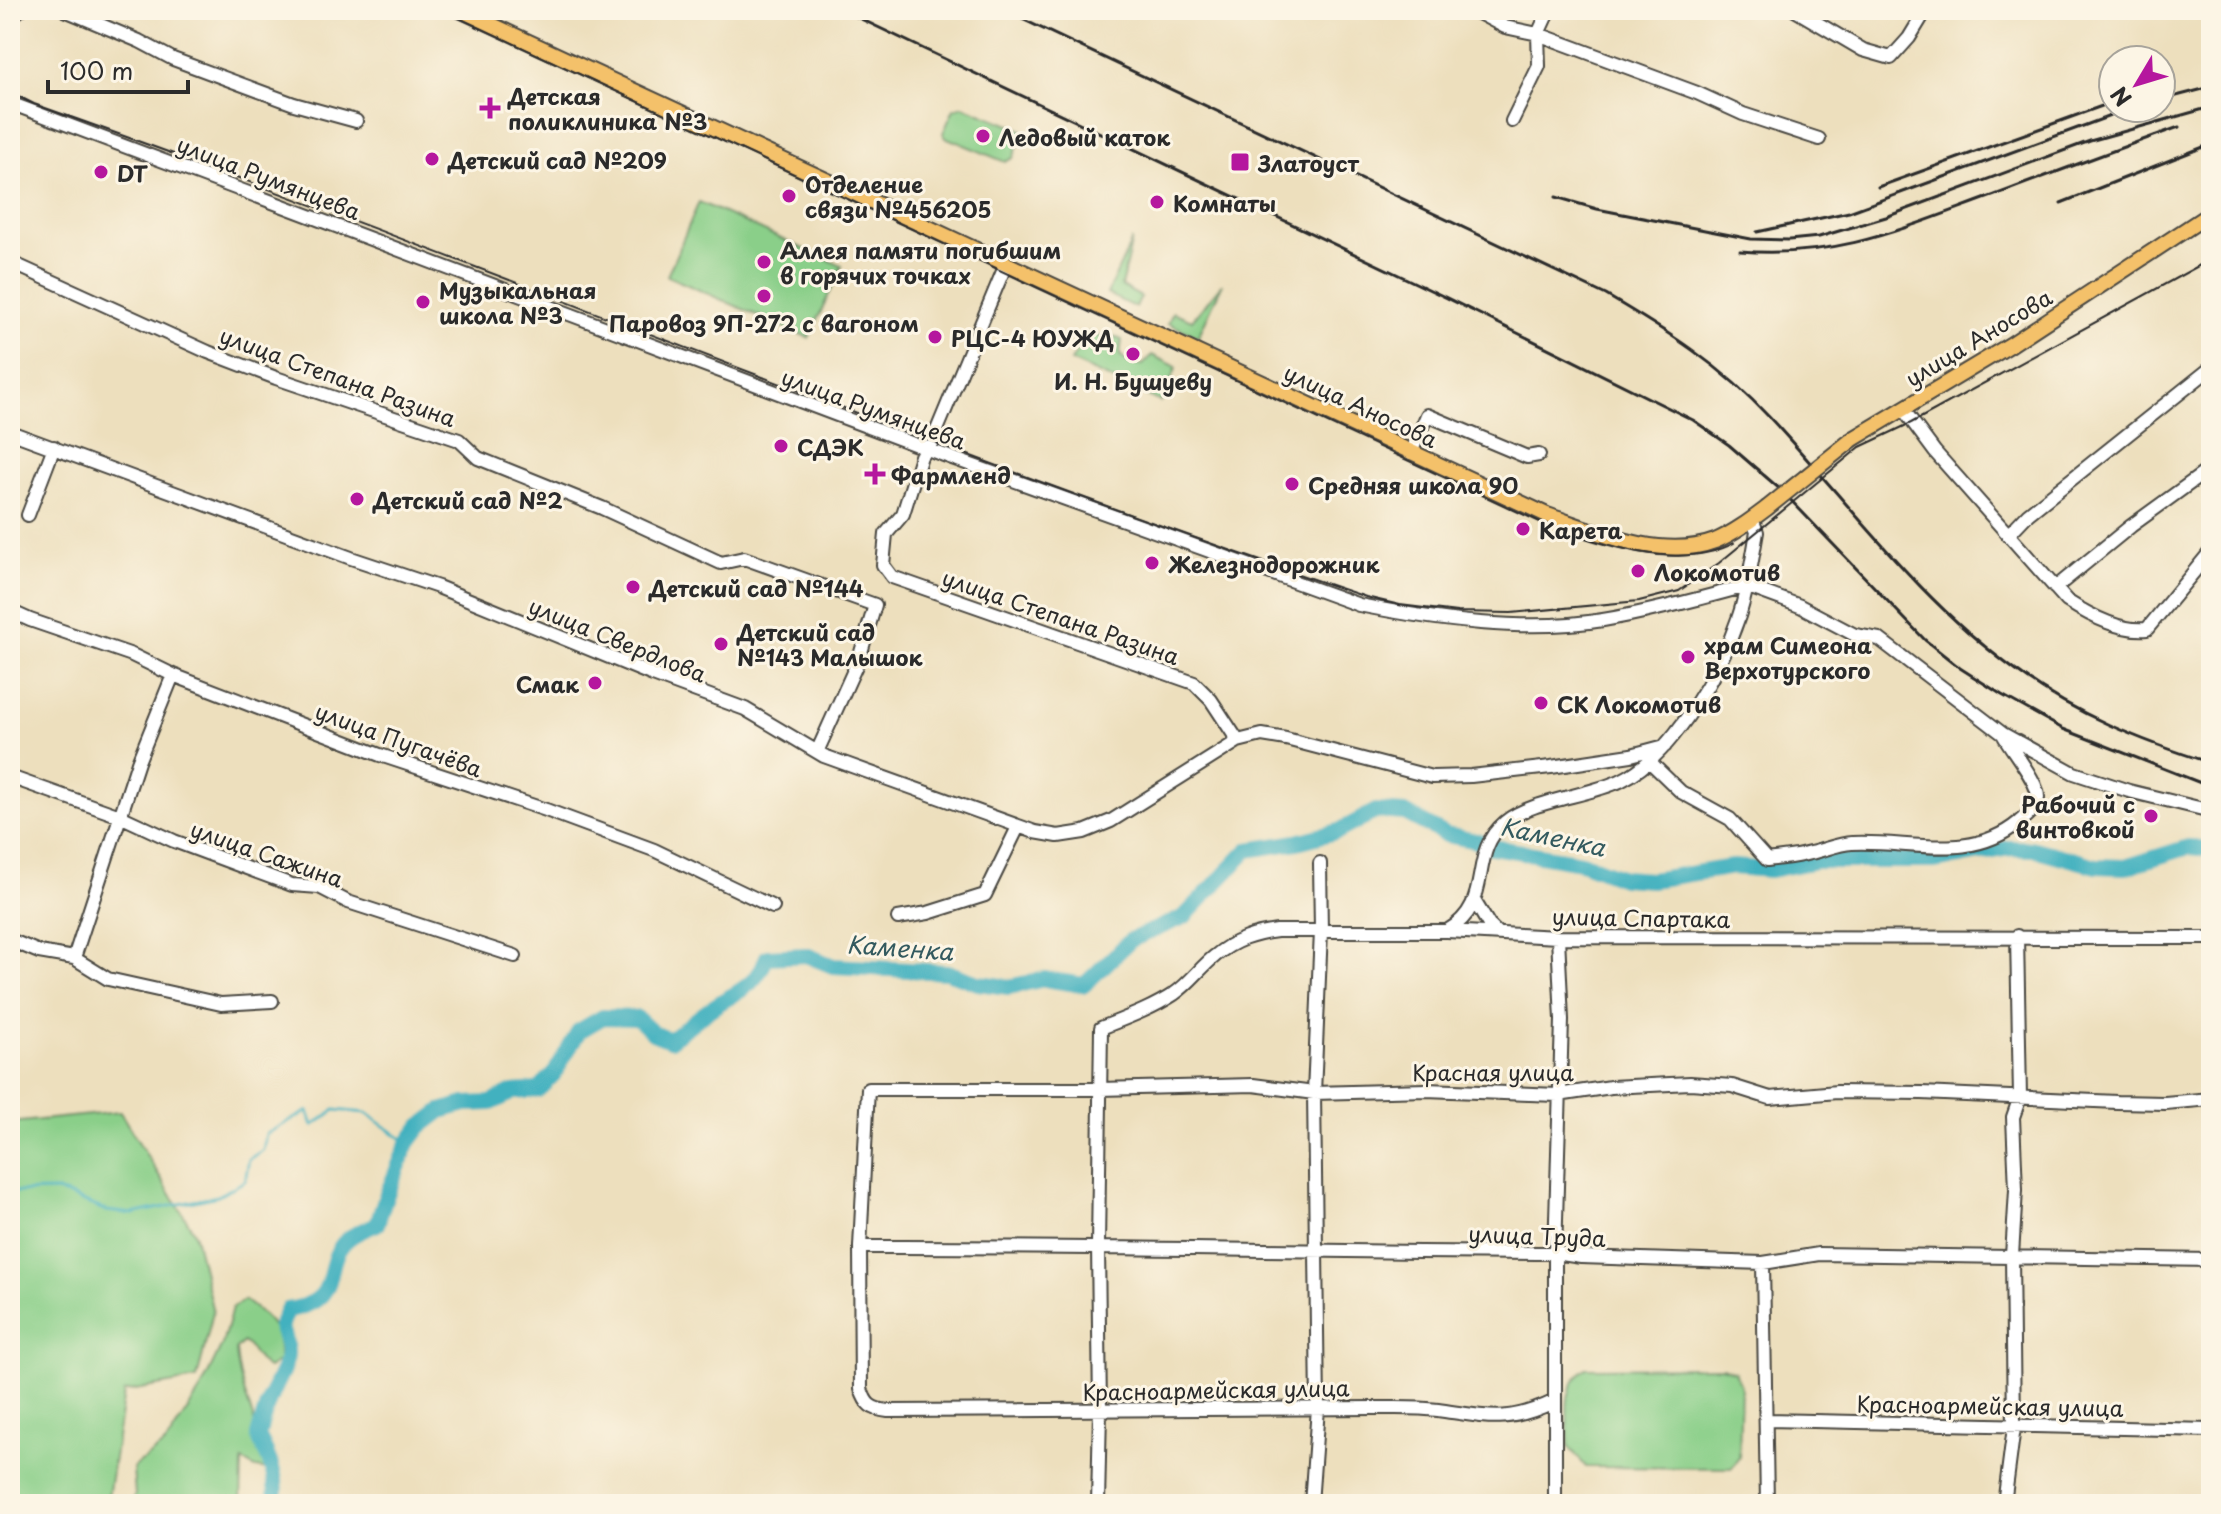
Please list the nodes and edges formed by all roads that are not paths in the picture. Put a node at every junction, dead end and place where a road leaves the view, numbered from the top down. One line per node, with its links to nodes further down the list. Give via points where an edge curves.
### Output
1 (20, 10): 8 (street)
2 (65, 10): 11 (street, via 173,59)
3 (460, 10): 16 (main road, улица Аносова)
4 (1473, 10): 9 (street, via 1505,27)
5 (1549, 10): 9 (street)
6 (1795, 10): 7 (street, via 1863,50 1891,58)
7 (1926, 10)
8 (10, 17)
9 (1538, 34): 12 (street, via 1539,66); 13 (street)
10 (10, 103): 21 (street, улица Румянцева)
11 (356, 121)
12 (1512, 121)
13 (1819, 139)
14 (2211, 213): 18 (main road, улица Аносова)
15 (10, 262): 36 (street, улица Степана Разина, via 208,352 459,440 478,458 721,563 744,558 875,605 859,659)
16 (1006, 264): 21 (street); 22 (main road, улица Аносова)
17 (2211, 368): 27 (street)
18 (1903, 409): 26 (main road, улица Аносова, bridge, via 1853,439); 27 (street)
19 (10, 432): 20 (street, улица Свердлова)
20 (54, 447): 25 (street); 36 (street, улица Свердлова, via 438,587 745,709)
21 (927, 449): 29 (street, улица Румянцева, via 1299,585 1394,612 1556,625 1601,620); 34 (street, улица Степана Разина, via 903,514 886,534 883,565 892,577 1194,683)
22 (1411, 453): 23 (street, via 1427,415 1527,457); 26 (main road, улица Аносова, via 1547,515 1654,545 1708,543)
23 (1539, 455)
24 (2211, 468): 30 (street)
25 (28, 515)
26 (1752, 519): 29 (street, via 1757,532)
27 (2008, 535): 30 (street)
28 (2211, 551): 30 (street, via 2147,629 2132,630 2080,610)
29 (1746, 586): 33 (street, via 1855,635 1879,639); 35 (street, via 1740,614 1714,670 1693,711)
30 (2055, 588)
31 (10, 611): 32 (street, улица Пугачёва)
32 (173, 675): 40 (street); 44 (street, улица Пугачёва, via 380,755 654,850)
33 (2003, 734): 37 (street, via 2029,775 2038,802 1992,840 1956,846 1836,844 1767,860 1730,819 1681,792); 39 (street, via 2074,773)
34 (1238, 741): 35 (street, via 1262,735 1286,739 1432,777 1551,767); 41 (street, улица Свердлова, via 1111,821 1084,832 1058,836)
35 (1665, 746): 37 (street)
36 (817, 752): 41 (street, улица Свердлова)
37 (1649, 761): 43 (street, via 1620,781 1507,820 1495,831)
38 (10, 777): 40 (street, улица Сажина)
39 (2211, 811)
40 (120, 816): 53 (street, улица Сажина, via 292,885 319,887 348,902); 54 (street)
41 (1018, 827): 45 (street, via 985,895)
42 (1320, 863): 46 (street)
43 (1475, 902): 47 (street); 48 (street)
44 (773, 907)
45 (898, 918)
46 (1321, 931): 47 (street, улица Спартака); 56 (street, улица Спартака, via 1277,931 1236,941 1175,994 1101,1028); 57 (street)
47 (1447, 931): 48 (street, улица Спартака)
48 (1497, 933): 50 (street, улица Спартака)
49 (2017, 936): 50 (street, улица Спартака); 51 (street, улица Спартака); 59 (street)
50 (1558, 937): 58 (street)
51 (2211, 938)
52 (10, 940): 54 (street)
53 (515, 956)
54 (74, 958): 55 (street, via 108,979 221,1004)
55 (272, 1001)
56 (1100, 1089): 57 (street, Красная улица, via 1253,1085); 61 (street); 62 (street, Красная улица, via 868,1089)
57 (1314, 1093): 58 (street, Красная улица); 63 (street)
58 (1558, 1095): 59 (street, Красная улица, via 1690,1083 1732,1086 1770,1098 1837,1092); 64 (street)
59 (2020, 1097): 60 (street, Красная улица, via 2165,1103); 65 (street, via 2013,1117)
60 (2211, 1099)
61 (1098, 1246): 62 (street, улица Труда); 63 (street, улица Труда); 70 (street)
62 (860, 1247): 70 (street, Красноармейская улица, via 861,1389 874,1409)
63 (1316, 1252): 64 (street, улица Труда); 69 (street)
64 (1555, 1253): 67 (street, улица Труда); 68 (street)
65 (2012, 1256): 66 (street, улица Труда); 67 (street, улица Труда, via 1819,1254); 72 (street)
66 (2211, 1260)
67 (1763, 1263): 71 (street)
68 (1555, 1401): 69 (street, Красноармейская улица, via 1531,1413 1502,1418 1436,1410); 76 (street)
69 (1318, 1408): 70 (street, Красноармейская улица); 75 (street)
70 (1100, 1410): 74 (street)
71 (1767, 1420): 72 (street, Красноармейская улица); 77 (street)
72 (2014, 1427): 73 (street, Красноармейская улица); 78 (street)
73 (2211, 1430)
74 (1098, 1504)
75 (1311, 1504)
76 (1555, 1504)
77 (1767, 1504)
78 (2004, 1504)

